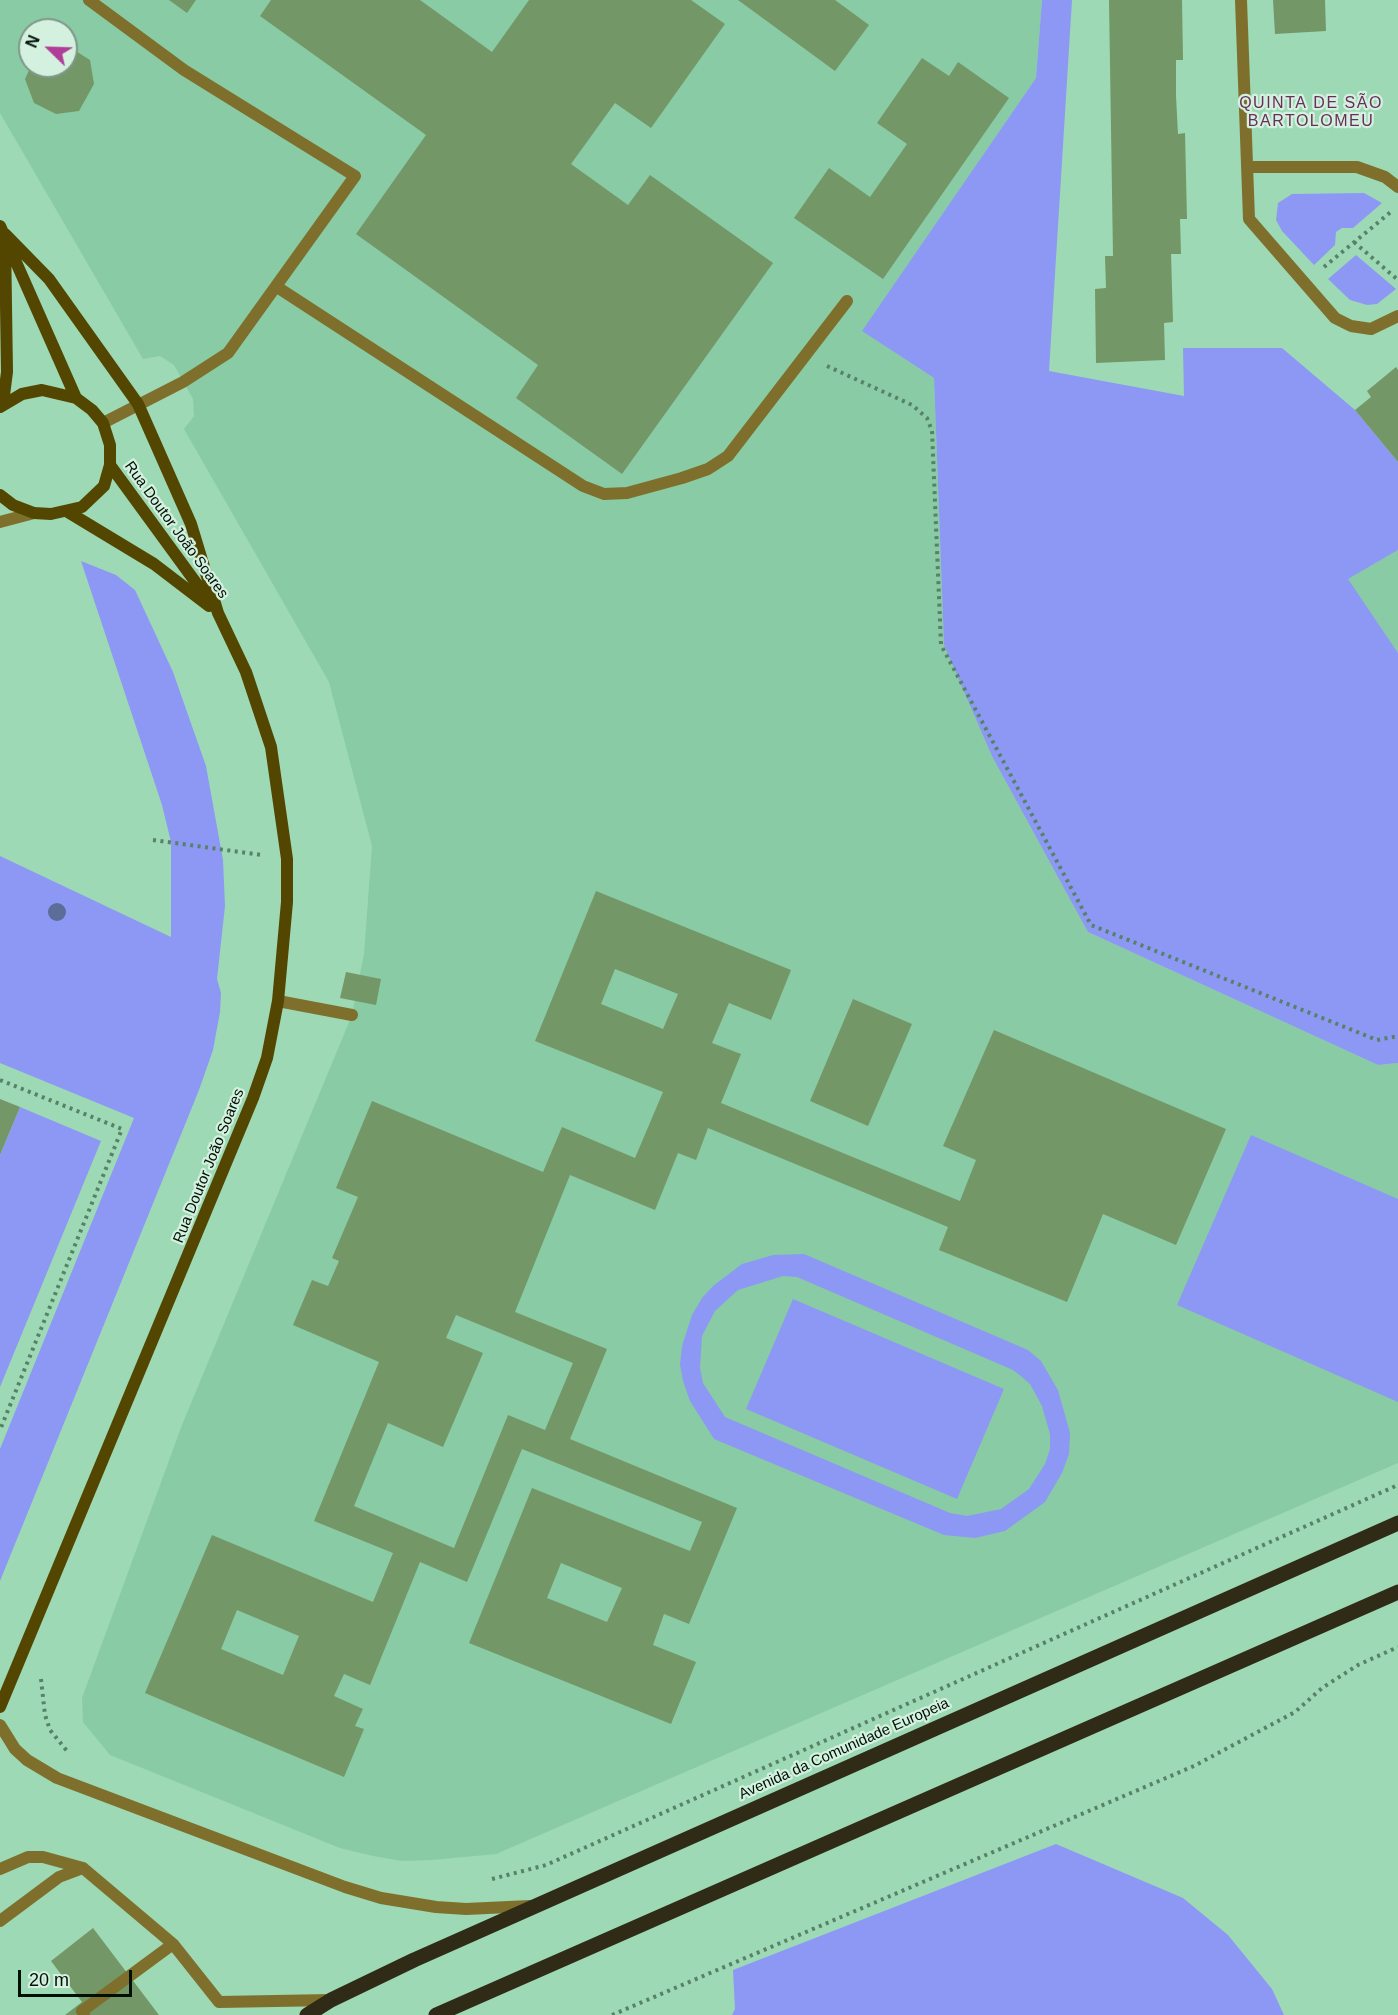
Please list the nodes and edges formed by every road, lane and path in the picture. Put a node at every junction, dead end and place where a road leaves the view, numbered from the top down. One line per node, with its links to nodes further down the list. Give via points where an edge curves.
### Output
1 (89, 0): 10 (street, via 184,70 355,176)
2 (1241, 0): 3 (street)
3 (1247, 167): 4 (street, via 1358,167 1385,177); 9 (street, via 1249,219)
4 (1398, 187)
5 (1398, 206): 7 (path)
6 (2, 230): 14 (main road); 15 (main road, Rua Doutor João Soares, via 49,279); 16 (main road, via 7,372)
7 (1354, 242): 8 (path); 9 (path)
8 (1398, 280)
9 (1305, 283): 12 (street, via 1335,318 1351,326 1371,329)
10 (277, 287): 13 (street, via 583,486 604,494 627,493 682,478 708,469 728,456); 15 (street, via 228,353 183,382)
11 (847, 301): 13 (street)
12 (1398, 316)
13 (804, 356): 28 (path, via 912,405 927,418 933,431 941,645 1091,925 1377,1040)
14 (76, 398): 16 (main road, via 42,390 22,394); 17 (main road)
15 (138, 404): 17 (street); 23 (main road, Rua Doutor João Soares, via 190,524)
16 (2, 405)
17 (103, 423): 18 (main road, via 110,445)
18 (110, 465): 20 (main road, via 104,486 93,499); 23 (main road, Rua Doutor João Soares)
19 (0, 495): 21 (main road)
20 (68, 512): 21 (main road); 23 (main road, Rua Doutor João Soares, via 154,564)
21 (34, 513): 22 (street)
22 (0, 522)
23 (218, 613): 25 (main road, Rua Doutor João Soares, via 246,672 268,738 279,788)
24 (153, 840): 25 (path)
25 (287, 859): 26 (main road, Rua Doutor João Soares)
26 (278, 1001): 27 (street); 34 (main road, Rua Doutor João Soares, via 267,1058 254,1098)
27 (352, 1015)
28 (1398, 1036)
29 (0, 1080): 30 (path, via 122,1129)
30 (0, 1430)
31 (1398, 1485): 41 (path, via 546,1865)
32 (1398, 1523): 42 (main road, Avenida da Comunidade Europeia)
33 (1398, 1592): 48 (main road)
34 (27, 1643): 36 (main road, Rua Doutor João Soares); 38 (path, via 43,1684 50,1730)
35 (1398, 1647): 49 (path, via 1358,1665 1295,1712 1194,1766)
36 (0, 1707)
37 (0, 1725): 42 (street, via 15,1749 57,1778 345,1887 381,1898 436,1907)
38 (74, 1756)
39 (83, 1868): 40 (street, via 28,1857); 43 (street, via 58,1877); 44 (street)
40 (0, 1869)
41 (482, 1880)
42 (534, 1906): 45 (main road, Avenida da Comunidade Europeia)
43 (0, 1921)
44 (173, 1944): 45 (street, via 219,2002); 46 (street, via 82,2011)
45 (331, 2000): 47 (main road, Avenida da Comunidade Europeia)
46 (84, 2015)
47 (307, 2015)
48 (436, 2015)
49 (612, 2015)

